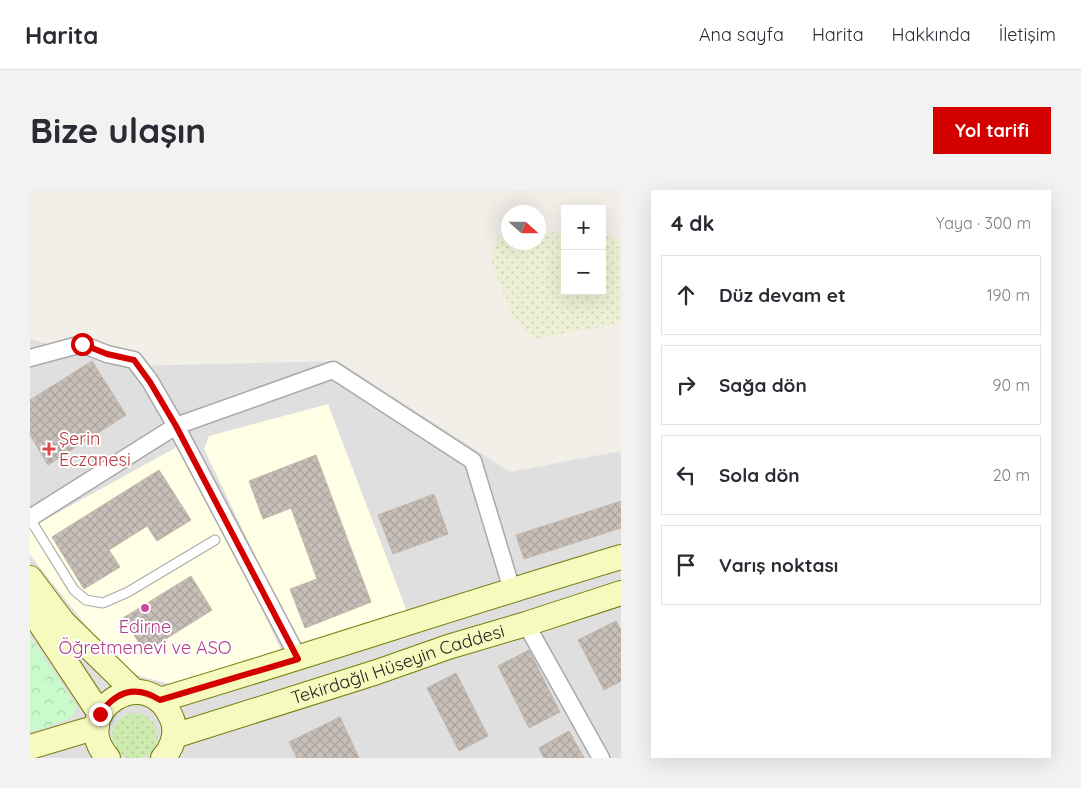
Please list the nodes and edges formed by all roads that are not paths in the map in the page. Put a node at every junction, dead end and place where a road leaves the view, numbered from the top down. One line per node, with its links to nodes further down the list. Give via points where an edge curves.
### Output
1 (30, 358): 2 (street, via 82,344 134,360)
2 (176, 426): 3 (street); 7 (street, via 333,370 473,461); 11 (street)
3 (30, 518): 4 (lane, via 74,590 86,600 103,603 128,592)
4 (215, 540)
5 (621, 557): 7 (main road)
6 (30, 578): 12 (main road, via 64,622)
7 (512, 590): 11 (main road)
8 (621, 593): 10 (main road, Tekirdağlı Hüseyin Caddesi)
9 (30, 608): 14 (main road)
10 (526, 624): 16 (main road, Tekirdağlı Hüseyin Caddesi, via 377,672); 18 (street)
11 (298, 659): 13 (main road)
12 (135, 692): 13 (main road); 14 (main road, via 114,698 106,705)
13 (160, 700): 16 (main road, via 174,722)
14 (99, 721): 15 (main road); 17 (main road, via 97,738)
15 (30, 747)
16 (170, 751)
17 (108, 758)
18 (601, 758)

